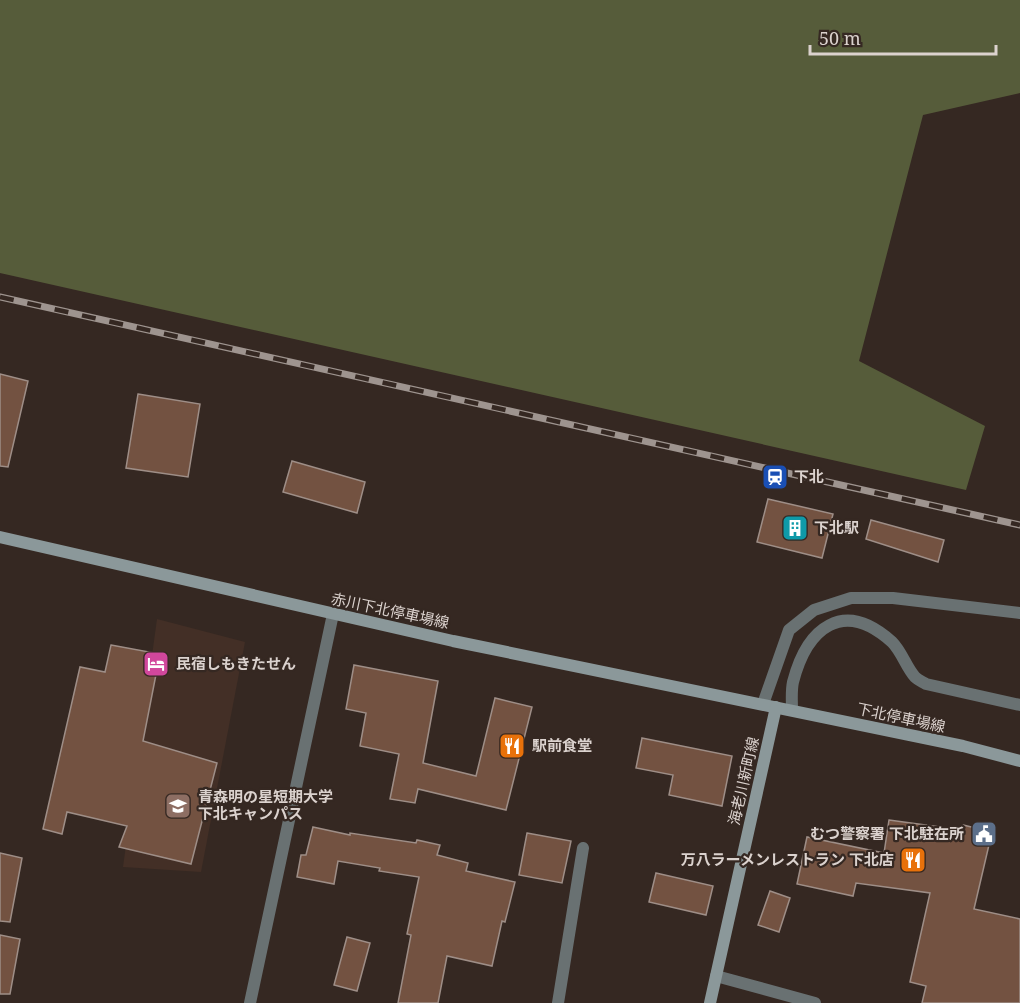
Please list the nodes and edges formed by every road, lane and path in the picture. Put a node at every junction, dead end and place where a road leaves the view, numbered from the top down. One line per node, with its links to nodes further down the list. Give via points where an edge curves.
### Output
1 (0, 537): 3 (main road, 赤川下北停車場線)
2 (1020, 613): 4 (street, via 893,598 851,598 814,610 789,630)
3 (333, 614): 4 (main road, 赤川下北停車場線); 10 (street)
4 (769, 705): 6 (main road, 下北停車場線); 9 (main road, 海老川新町線)
5 (1020, 705): 6 (street, via 926,684 915,677 893,643 867,624 853,621 832,623 818,631 805,650 792,684)
6 (792, 710): 7 (main road, 下北停車場線)
7 (1020, 761)
8 (583, 848): 11 (street)
9 (716, 976): 12 (main road, 海老川新町線); 13 (street)
10 (250, 1003)
11 (558, 1003)
12 (710, 1003)
13 (815, 1003)

